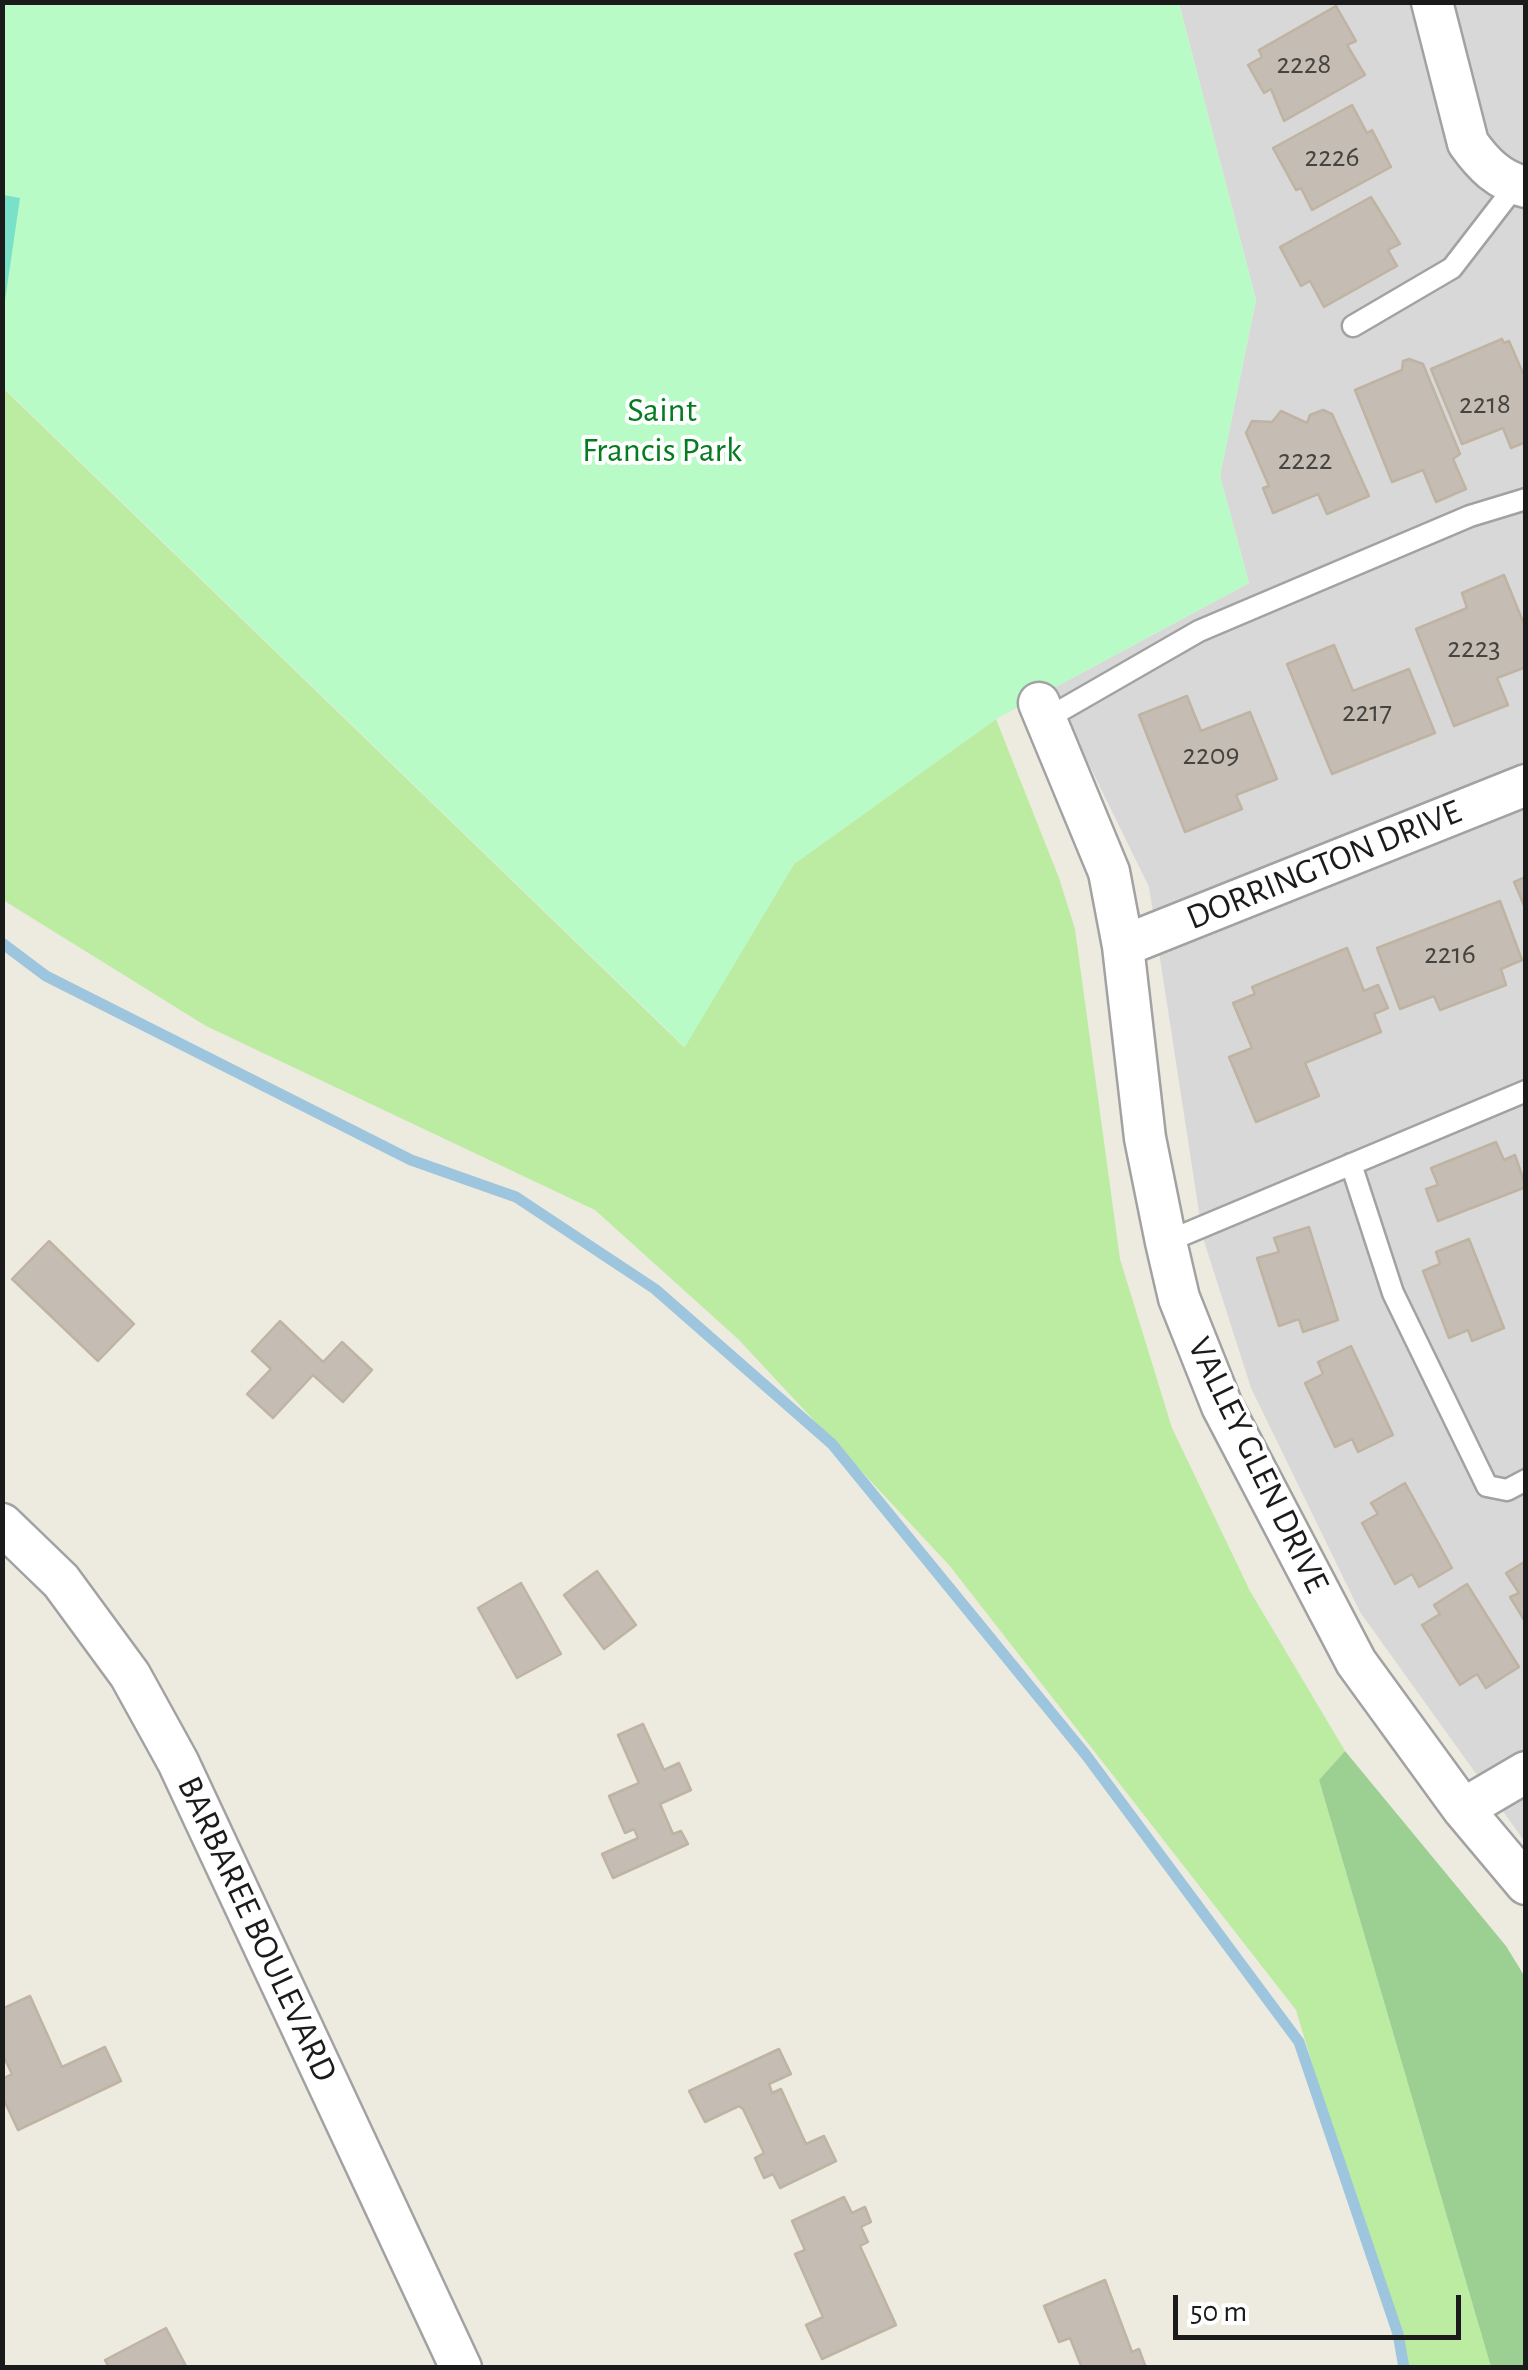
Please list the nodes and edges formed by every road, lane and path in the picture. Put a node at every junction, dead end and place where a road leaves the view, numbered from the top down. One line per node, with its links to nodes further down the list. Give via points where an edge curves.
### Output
1 (1432, 2): 2 (street, via 1468,143 1496,175)
2 (1521, 186): 3 (lane, via 1452,268)
3 (1353, 326)
4 (1526, 499): 5 (lane, via 1470,516 1200,630)
5 (1042, 711): 7 (street, VALLEY GLEN DRIVE, via 1109,872)
6 (1526, 785): 7 (street, DORRINGTON DRIVE)
7 (1123, 946): 10 (street, VALLEY GLEN DRIVE)
8 (1526, 1090): 9 (lane)
9 (1351, 1164): 10 (lane); 11 (lane, via 1394,1293 1487,1486 1507,1490)
10 (1166, 1242): 14 (street, VALLEY GLEN DRIVE, via 1179,1298 1231,1423 1356,1662)
11 (1526, 1480)
12 (2, 1524): 16 (street, BARBAREE BOULEVARD, via 61,1581 130,1675 178,1762)
13 (1526, 1772): 14 (street)
14 (1464, 1809): 15 (street, VALLEY GLEN DRIVE)
15 (1526, 1884)
16 (460, 2368)

